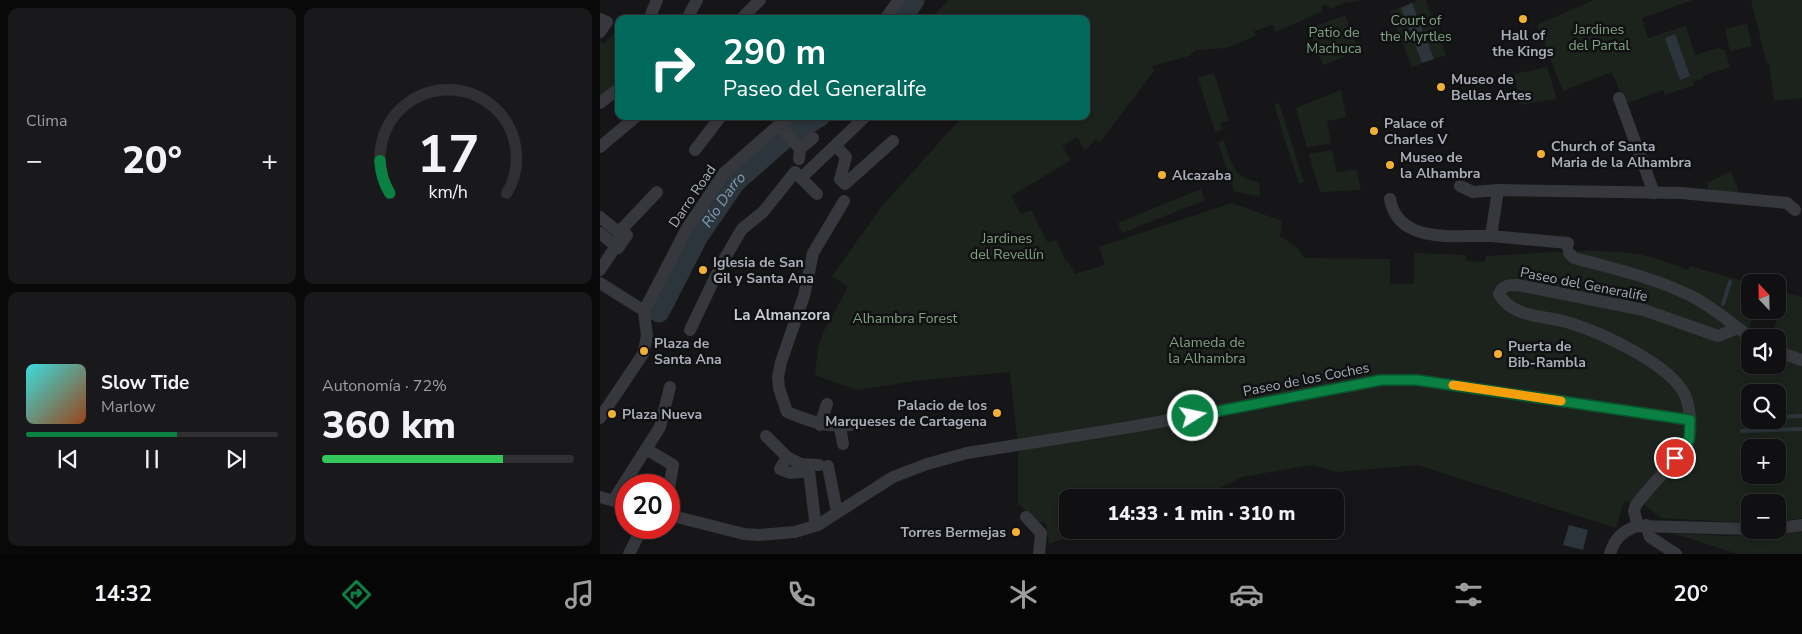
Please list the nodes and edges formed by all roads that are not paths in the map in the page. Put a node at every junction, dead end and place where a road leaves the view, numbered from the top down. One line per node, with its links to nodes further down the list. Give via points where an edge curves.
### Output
1 (657, 0): 5 (street)
2 (697, 0): 6 (street)
3 (760, 0): 7 (street)
4 (899, 0): 8 (street)
5 (651, 15)
6 (690, 15)
7 (745, 15)
8 (888, 15)
9 (600, 19): 10 (street, via 607,22)
10 (600, 32)
11 (615, 92): 13 (street)
12 (1619, 98): 27 (street)
13 (600, 103)
14 (632, 120): 21 (street)
15 (718, 120): 22 (street)
16 (862, 120): 20 (street)
17 (783, 123): 18 (street, via 798,151); 39 (street, Darro Road, via 724,173 713,187)
18 (813, 138)
19 (893, 141): 20 (street, via 845,184 840,180 846,157)
20 (836, 146): 23 (street)
21 (600, 147)
22 (695, 150)
23 (798, 175): 28 (street); 41 (street, via 742,229)
24 (1460, 186): 25 (street, via 1473,192)
25 (1498, 190): 27 (street); 35 (street)
26 (657, 192): 36 (street)
27 (1654, 193): 31 (street, via 1771,201 1787,204)
28 (817, 194)
29 (1390, 199): 35 (street, via 1392,213 1403,224 1424,235)
30 (844, 201): 50 (street, via 813,253 804,296 778,377 787,412)
31 (1795, 210)
32 (600, 217): 36 (street, via 618,232)
33 (600, 225): 36 (street)
34 (600, 233): 36 (street)
35 (1492, 236): 40 (street, via 1568,243 1574,258 1690,295 1724,315)
36 (619, 239): 37 (street)
37 (600, 270)
38 (600, 282): 39 (street)
39 (641, 309): 47 (street, via 646,345 643,354)
40 (1738, 328): 42 (street); 48 (street, Paseo del Generalife, via 1718,336 1644,310 1518,285 1501,289 1499,294 1504,303 1518,312 1570,323 1640,354 1672,379 1685,395)
41 (690, 330)
42 (1741, 330)
43 (1786, 355): 44 (street)
44 (1802, 360)
45 (670, 387): 54 (street, via 660,427)
46 (827, 404): 50 (street)
47 (600, 418)
48 (1690, 420): 62 (street, Paseo de los Coches, via 1399,379 967,452 907,471 879,485 818,525 795,532 744,534); 64 (street, Paseo del Generalife, via 1687,445 1636,505 1634,511)
49 (863, 423): 51 (street)
50 (820, 425): 51 (street)
51 (840, 427): 53 (street)
52 (766, 436): 55 (street, via 787,457 780,469 790,473)
53 (843, 444)
54 (646, 449): 56 (street); 57 (street, via 673,466)
55 (821, 468): 60 (street); 63 (street)
56 (630, 474)
57 (672, 474)
58 (600, 497): 59 (street)
59 (615, 501)
60 (836, 507)
61 (1026, 517): 71 (street, via 1041,532)
62 (680, 518)
63 (815, 520)
64 (1642, 525): 67 (street); 69 (street, via 1650,537); 72 (street, via 1627,529 1618,537)
65 (1802, 525): 66 (street)
66 (1786, 527)
67 (1741, 529)
68 (636, 539): 70 (street)
69 (1673, 553)
70 (629, 554)
71 (1039, 554)
72 (1610, 554)

